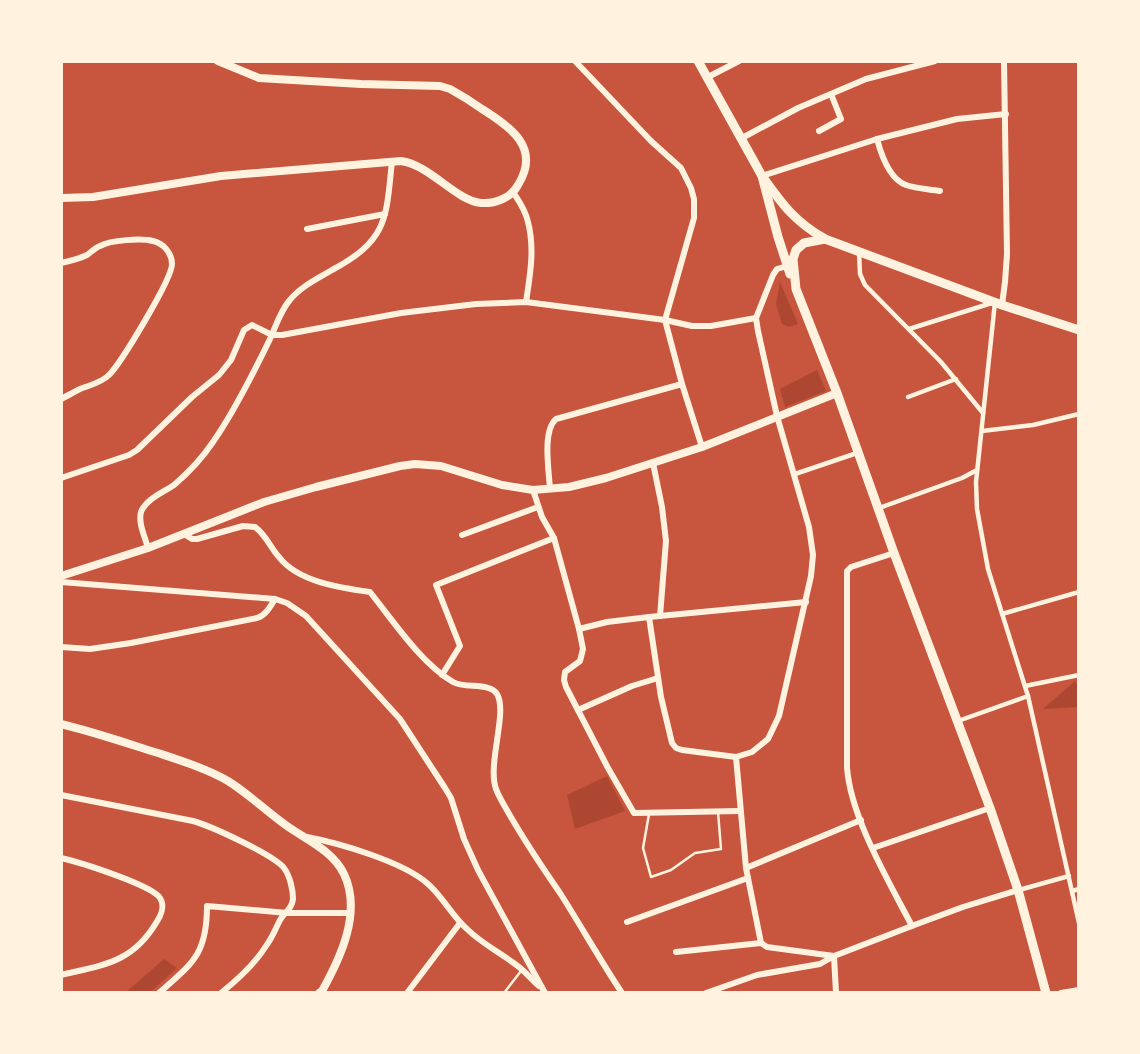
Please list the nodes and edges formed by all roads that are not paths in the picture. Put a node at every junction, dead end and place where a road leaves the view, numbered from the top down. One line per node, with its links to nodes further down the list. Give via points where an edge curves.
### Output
1 (218, 61): 16 (main road, via 259,78 450,89 505,124 521,142 526,168)
2 (575, 61): 28 (street, via 681,168 691,188 694,218)
3 (698, 61): 7 (main road)
4 (739, 61): 7 (street)
5 (935, 61): 8 (street, via 866,79)
6 (1004, 61): 9 (street)
7 (708, 77): 11 (main road)
8 (831, 94): 10 (street, via 841,119); 11 (street)
9 (1006, 114): 12 (street); 26 (street, via 1007,254)
10 (818, 131)
11 (742, 138): 14 (main road)
12 (877, 139): 14 (street); 15 (street, via 900,182)
13 (392, 161): 16 (main road, via 415,164 480,203 502,200); 17 (main road, via 221,176); 18 (street)
14 (762, 176): 20 (main road, via 799,222); 23 (main road)
15 (940, 191)
16 (513, 192): 25 (street, via 531,237)
17 (61, 198)
18 (385, 214): 19 (street); 31 (street, via 365,248 293,295)
19 (307, 229)
20 (825, 239): 21 (main road); 24 (main road, via 804,243 794,254)
21 (859, 251): 26 (main road); 29 (street, via 863,282)
22 (61, 263): 36 (street, via 109,243 148,240 164,246 172,266 110,375)
23 (787, 266): 24 (main road); 27 (street, via 773,275)
24 (796, 289): 34 (main road)
25 (526, 302): 28 (street); 31 (street, via 434,308)
26 (998, 303): 29 (street); 30 (main road); 37 (street)
27 (756, 318): 28 (street, via 711,326); 39 (street)
28 (665, 320): 33 (street)
29 (909, 329): 32 (street)
30 (1079, 330)
31 (272, 335): 46 (street, via 248,327 219,375 137,450); 54 (street, via 213,442 184,475 144,506 141,519)
32 (956, 379): 35 (street); 37 (street)
33 (682, 384): 41 (street); 47 (street, via 556,419 548,436)
34 (837, 393): 39 (main road); 42 (main road)
35 (908, 397)
36 (61, 399)
37 (984, 413): 40 (street)
38 (1079, 414): 40 (street)
39 (778, 416): 41 (main road); 45 (street)
40 (982, 431): 44 (street)
41 (702, 447): 43 (main road)
42 (859, 452): 45 (street); 50 (main road)
43 (653, 464): 47 (main road); 62 (street, via 666,541)
44 (977, 470): 50 (street); 61 (street, via 981,533)
45 (795, 474): 60 (street, via 812,541)
46 (61, 478)
47 (550, 489): 48 (main road)
48 (533, 490): 49 (street); 51 (main road, via 441,466 415,464 264,502)
49 (538, 507): 52 (street); 53 (street)
50 (878, 508): 55 (main road)
51 (184, 534): 54 (main road); 66 (street, via 197,539 255,527 279,558 298,572 337,587 370,592)
52 (462, 535)
53 (554, 538): 64 (street); 66 (street, via 436,585 460,646)
54 (148, 548): 56 (main road)
55 (894, 553): 72 (main road); 80 (street, via 848,568 846,576 847,778)
56 (61, 576)
57 (61, 582): 59 (street)
58 (1079, 592): 61 (street)
59 (275, 599): 65 (street, via 257,618 104,647); 107 (street, via 306,615 400,719 451,798 478,870)
60 (806, 602): 62 (street); 74 (street, via 776,724 762,745)
61 (1002, 614): 69 (street)
62 (660, 616): 63 (street)
63 (649, 617): 64 (street); 68 (street)
64 (579, 629): 71 (street, via 582,655 564,676)
65 (61, 647)
66 (442, 674): 108 (street, via 456,684 496,692 500,705 493,778 498,793)
67 (1078, 676): 69 (street)
68 (658, 678): 71 (street); 74 (street, via 676,748)
69 (1026, 686): 70 (street)
70 (1028, 696): 72 (street); 85 (street)
71 (578, 710): 79 (street, via 634,813)
72 (957, 721): 76 (main road)
73 (61, 724): 81 (main road, via 214,775)
74 (736, 757): 77 (street)
75 (61, 795): 90 (street, via 193,821 269,857 290,878 293,901)
76 (990, 808): 82 (street); 88 (main road)
77 (740, 811): 78 (street); 84 (street)
78 (718, 812): 79 (street); 79 (lane, via 722,849 695,853 651,877 643,848)
79 (649, 813)
80 (861, 820): 82 (street); 84 (street)
81 (305, 837): 91 (main road, via 345,875); 93 (street, via 413,873 436,892)
82 (873, 848): 95 (street)
83 (61, 858): 100 (street, via 149,890 162,903 156,924 131,953)
84 (746, 868): 86 (street)
85 (1069, 876): 88 (street); 89 (street)
86 (748, 878): 92 (street); 96 (street)
87 (1079, 889): 89 (street)
88 (1018, 890): 95 (street); 111 (main road)
89 (1072, 891): 94 (street)
90 (287, 913): 91 (street); 103 (street, via 207,906 206,933 199,952); 104 (street, via 258,956)
91 (350, 913): 102 (main road, via 341,955)
92 (627, 922)
93 (460, 923): 99 (street); 105 (street)
94 (1079, 923)
95 (912, 926): 98 (street)
96 (761, 943): 97 (street); 98 (street)
97 (676, 952)
98 (834, 956): 109 (street, via 820,964 757,975); 110 (street)
99 (522, 970): 106 (lane); 107 (street)
100 (61, 975)
101 (1079, 990): 112 (street)
102 (321, 992)
103 (159, 993)
104 (221, 993)
105 (407, 993)
106 (504, 993)
107 (545, 993)
108 (622, 993)
109 (706, 993)
110 (836, 993)
111 (1046, 993)
112 (1061, 993)

